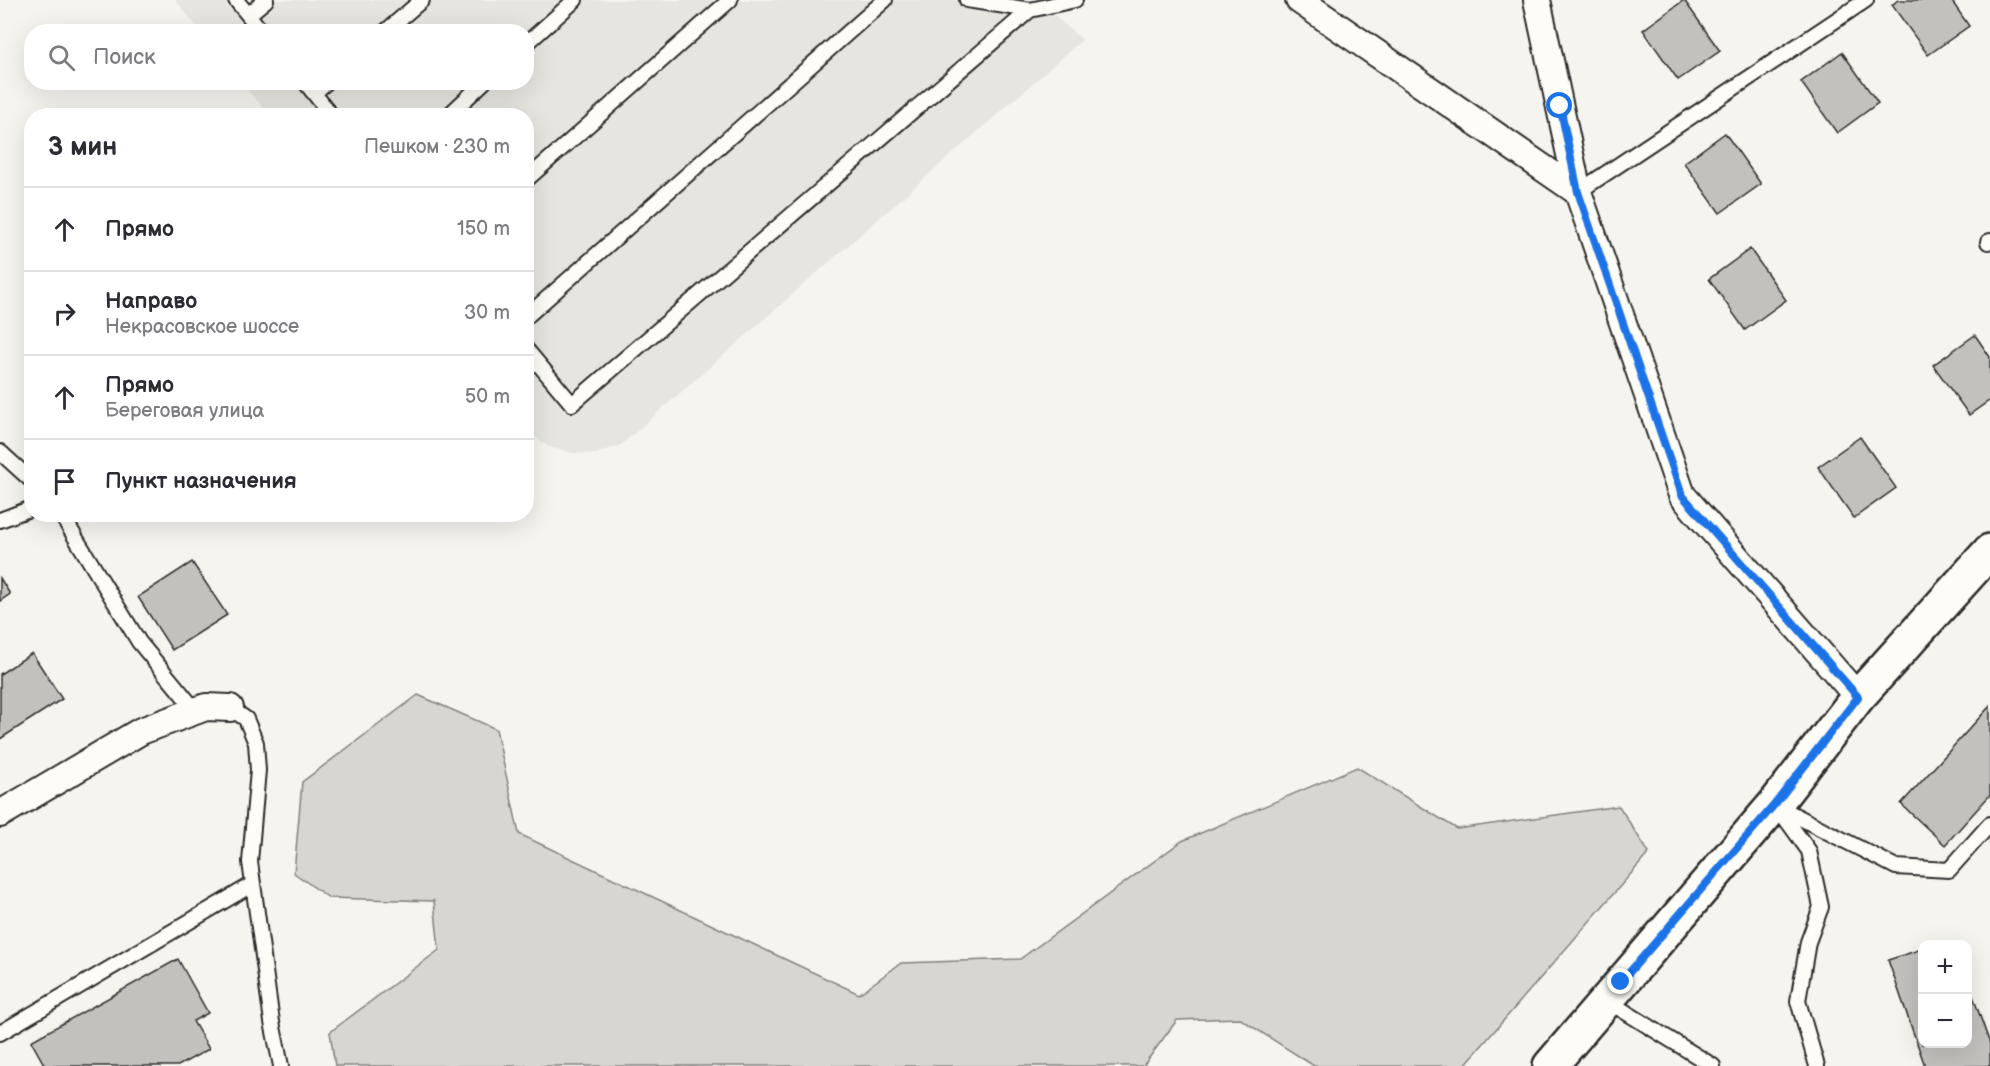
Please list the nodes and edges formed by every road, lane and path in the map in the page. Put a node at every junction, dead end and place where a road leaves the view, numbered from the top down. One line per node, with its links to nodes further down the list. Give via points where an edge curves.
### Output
1 (236, 0): 13 (lane)
2 (266, 0): 13 (lane)
3 (422, 0): 15 (lane)
4 (575, 0): 16 (lane)
5 (730, 0): 21 (lane)
6 (885, 0): 23 (lane)
7 (967, 0): 12 (lane)
8 (1075, 0): 12 (lane)
9 (1299, 0): 22 (street)
10 (1537, 0): 22 (street)
11 (1866, 0): 22 (lane)
12 (1030, 10): 24 (lane, via 572,404)
13 (248, 15): 14 (lane)
14 (255, 24)
15 (395, 24)
16 (534, 37)
17 (312, 90): 19 (lane)
18 (476, 90): 20 (lane)
19 (326, 108)
20 (456, 108)
21 (534, 173)
22 (1578, 192): 31 (street, via 1682,495)
23 (534, 309)
24 (534, 359)
25 (0, 452): 26 (lane)
26 (24, 474)
27 (24, 511): 28 (lane)
28 (0, 520)
29 (66, 522): 33 (lane, via 139,642)
30 (1990, 551): 31 (main road)
31 (1858, 697): 34 (main road)
32 (230, 708): 33 (street, via 206,707); 37 (lane, via 246,719 256,743 258,770 250,862)
33 (196, 711): 35 (street, via 141,731)
34 (1775, 804): 36 (lane, via 1896,867 1949,870); 38 (main road); 43 (lane, via 1809,850 1821,907 1808,942 1798,1001)
35 (0, 814)
36 (1990, 824)
37 (254, 884): 39 (lane); 40 (lane)
38 (1606, 1000): 41 (main road); 42 (lane)
39 (0, 1033)
40 (281, 1066)
41 (1550, 1066)
42 (1713, 1066)
43 (1817, 1066)

